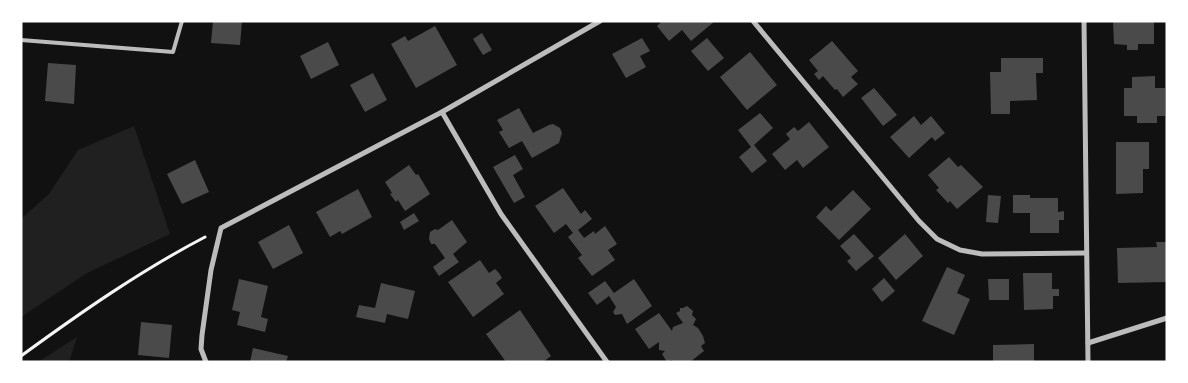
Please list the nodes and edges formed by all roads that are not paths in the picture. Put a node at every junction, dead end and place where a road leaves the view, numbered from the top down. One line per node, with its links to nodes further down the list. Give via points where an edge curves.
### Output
1 (182, 21): 5 (lane, via 173,52)
2 (600, 21): 6 (street)
3 (753, 21): 7 (street, via 937,239 960,250 982,254)
4 (1084, 21): 7 (street)
5 (21, 40)
6 (442, 112): 10 (street, via 221,228 211,270 202,336 201,349); 11 (street, via 501,214)
7 (1086, 253): 9 (street)
8 (1167, 318): 9 (street)
9 (1088, 343): 12 (street)
10 (206, 362)
11 (607, 362)
12 (1088, 362)

